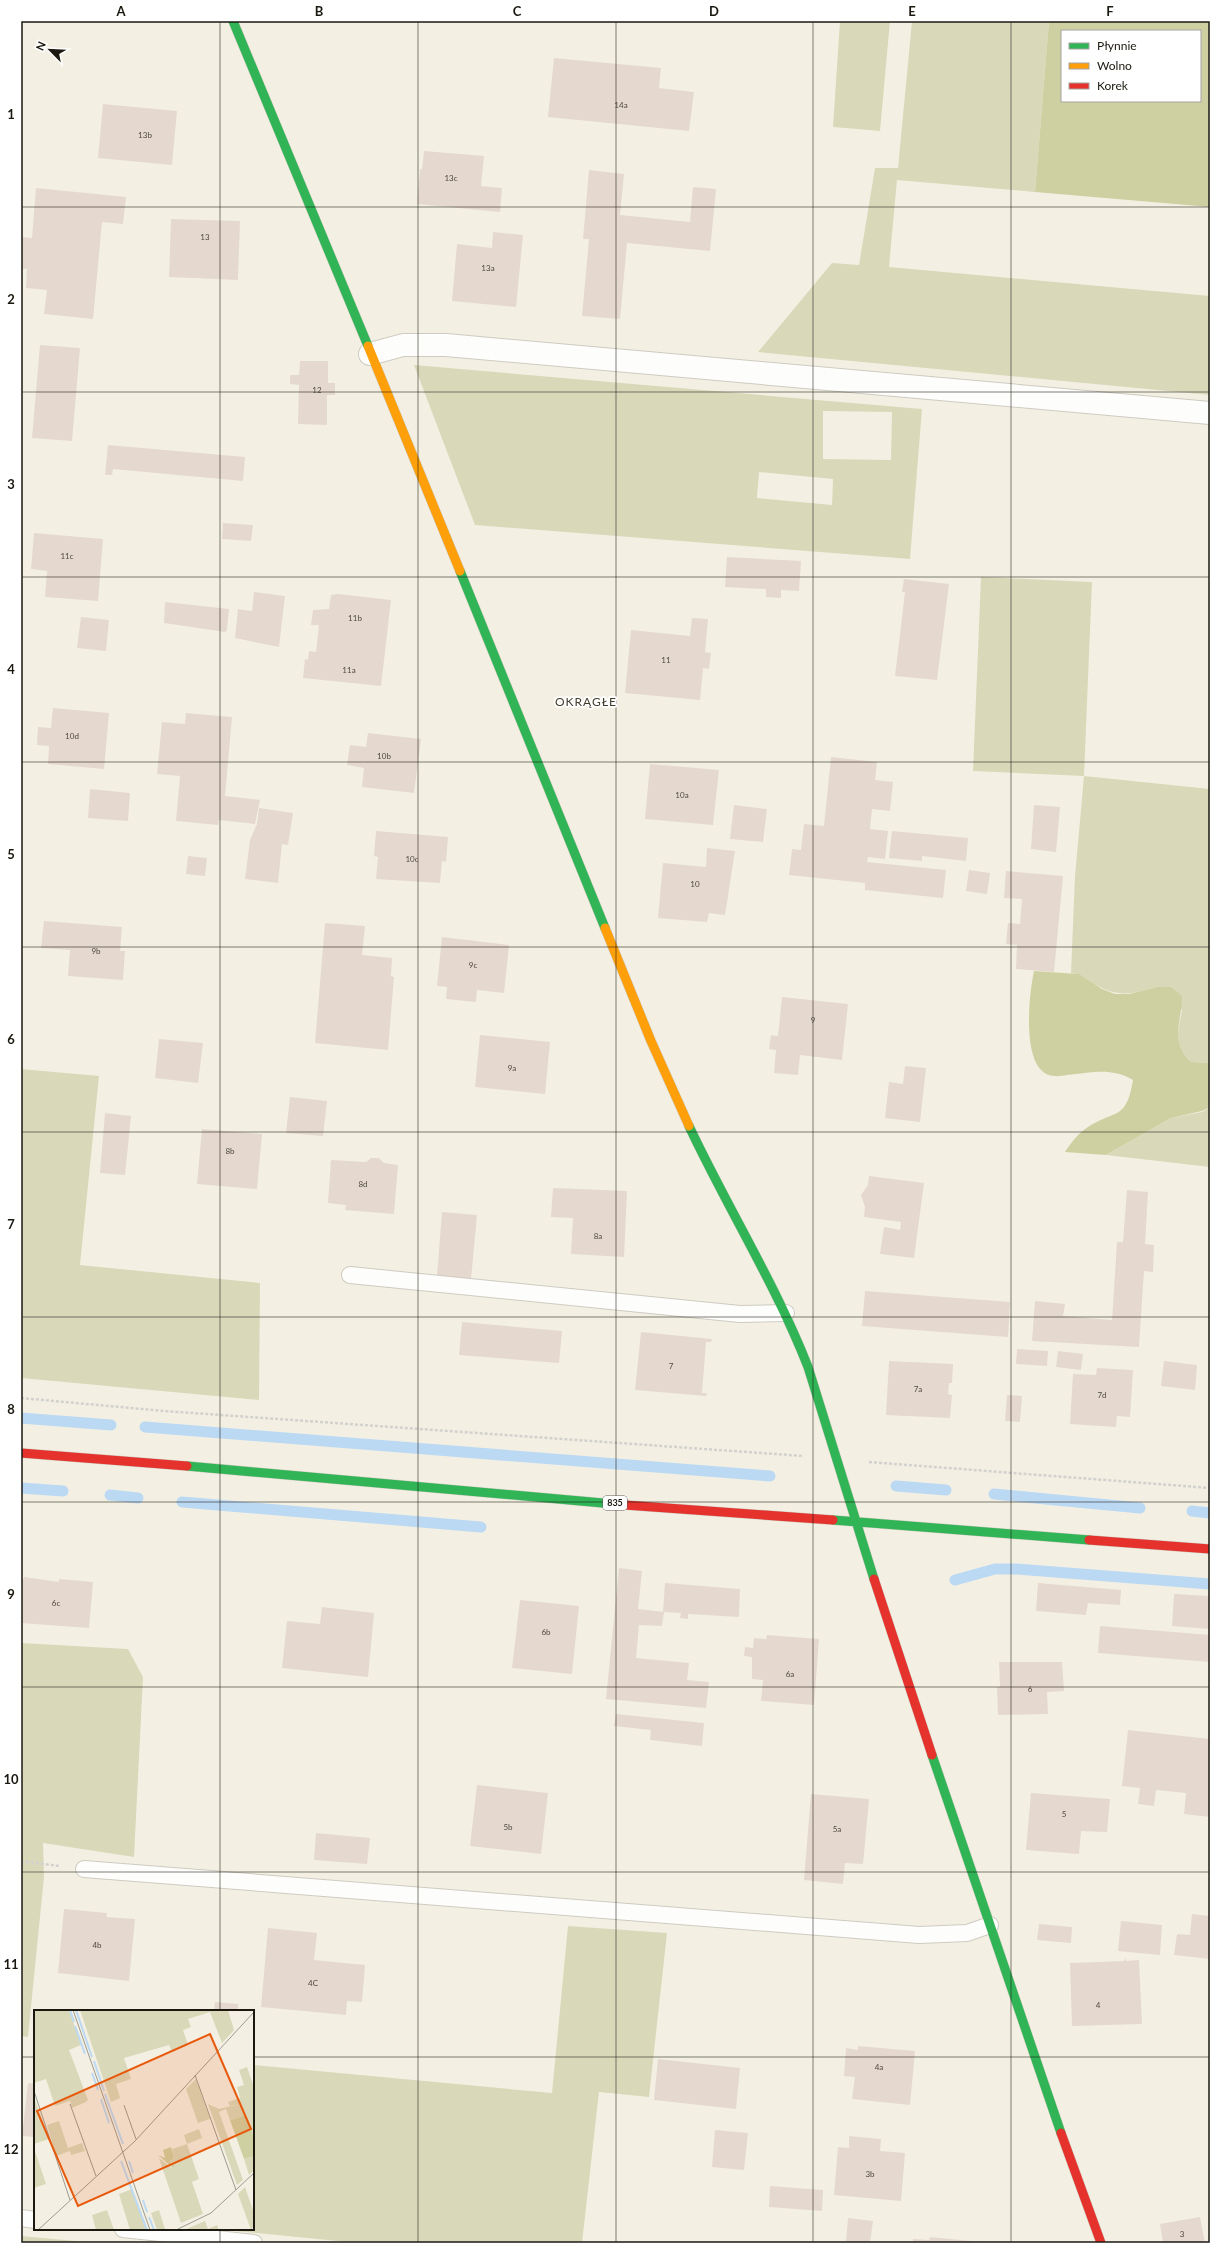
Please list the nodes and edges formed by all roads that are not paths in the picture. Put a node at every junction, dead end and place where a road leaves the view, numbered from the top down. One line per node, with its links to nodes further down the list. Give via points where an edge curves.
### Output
1 (233, 21): 2 (street)
2 (370, 354): 3 (street, via 403,345 446,345); 5 (street, via 654,1048 694,1138)
3 (1210, 413)
4 (350, 1275): 5 (lane, via 740,1314)
5 (786, 1312): 7 (street, via 808,1367)
6 (21, 1452): 7 (street, 835, via 630,1505)
7 (855, 1521): 8 (street, 835); 10 (street, via 904,1675)
8 (1210, 1549)
9 (84, 1868): 10 (lane, via 919,1935 967,1933)
10 (990, 1925): 15 (street)
11 (21, 2218): 12 (lane)
12 (34, 2220)
13 (133, 2230): 14 (lane)
14 (254, 2243)
15 (1101, 2243)

